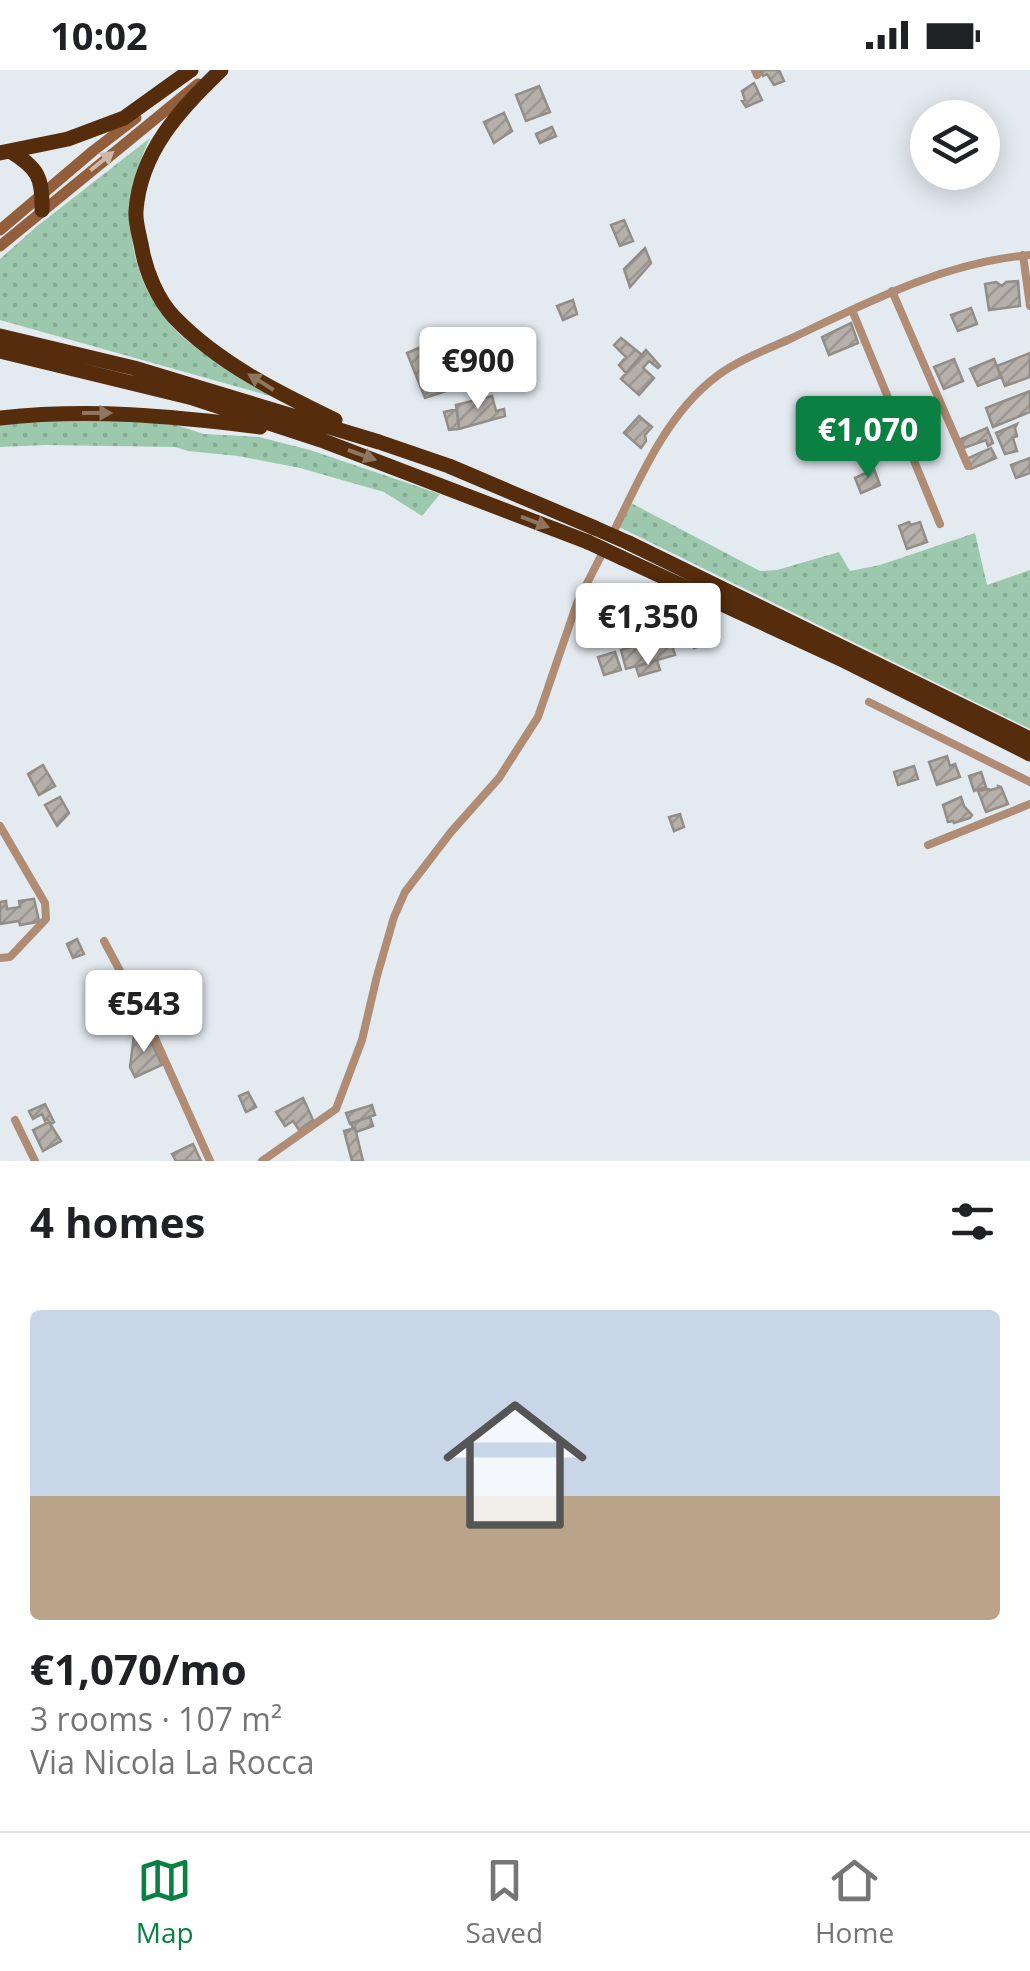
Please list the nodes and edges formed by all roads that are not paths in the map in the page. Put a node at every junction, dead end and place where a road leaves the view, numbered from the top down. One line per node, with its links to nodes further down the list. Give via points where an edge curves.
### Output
1 (191, 70): 4 (highway, via 124,118)
2 (198, 70): 5 (main road, via 92,151)
3 (218, 70): 5 (main road, one-way to 3); 16 (highway, one-way to 3, via 220,355 172,315 146,270 136,214 143,173 165,129)
4 (5, 152): 5 (highway, via 30,163)
5 (42, 202): 6 (main road); 7 (main road)
6 (0, 230)
7 (0, 246)
8 (1026, 255): 9 (street, via 936,274); 10 (street)
9 (892, 291): 11 (street); 17 (street)
10 (1030, 306)
11 (852, 310): 18 (street); 33 (street, via 717,375 670,428 576,604 538,717 499,778 405,892 336,1110)
12 (0, 336): 16 (highway, via 134,368)
13 (0, 351): 15 (highway, via 194,398)
14 (0, 418): 15 (highway, one-way to 15, via 156,414)
15 (320, 440): 19 (highway, one-way to 19)
16 (379, 442): 19 (highway, via 493,484)
17 (968, 466)
18 (940, 524)
19 (591, 535): 20 (highway, bridge)
20 (626, 551): 22 (highway, via 822,635); 23 (highway)
21 (869, 702): 24 (street)
22 (1030, 739)
23 (1030, 754)
24 (1030, 782)
25 (1030, 804): 27 (street)
26 (0, 826): 29 (street, via 48,912 10,957)
27 (928, 845)
28 (104, 941): 32 (street)
29 (0, 958)
30 (16, 1120): 31 (street)
31 (35, 1161)
32 (210, 1161)
33 (262, 1161)

